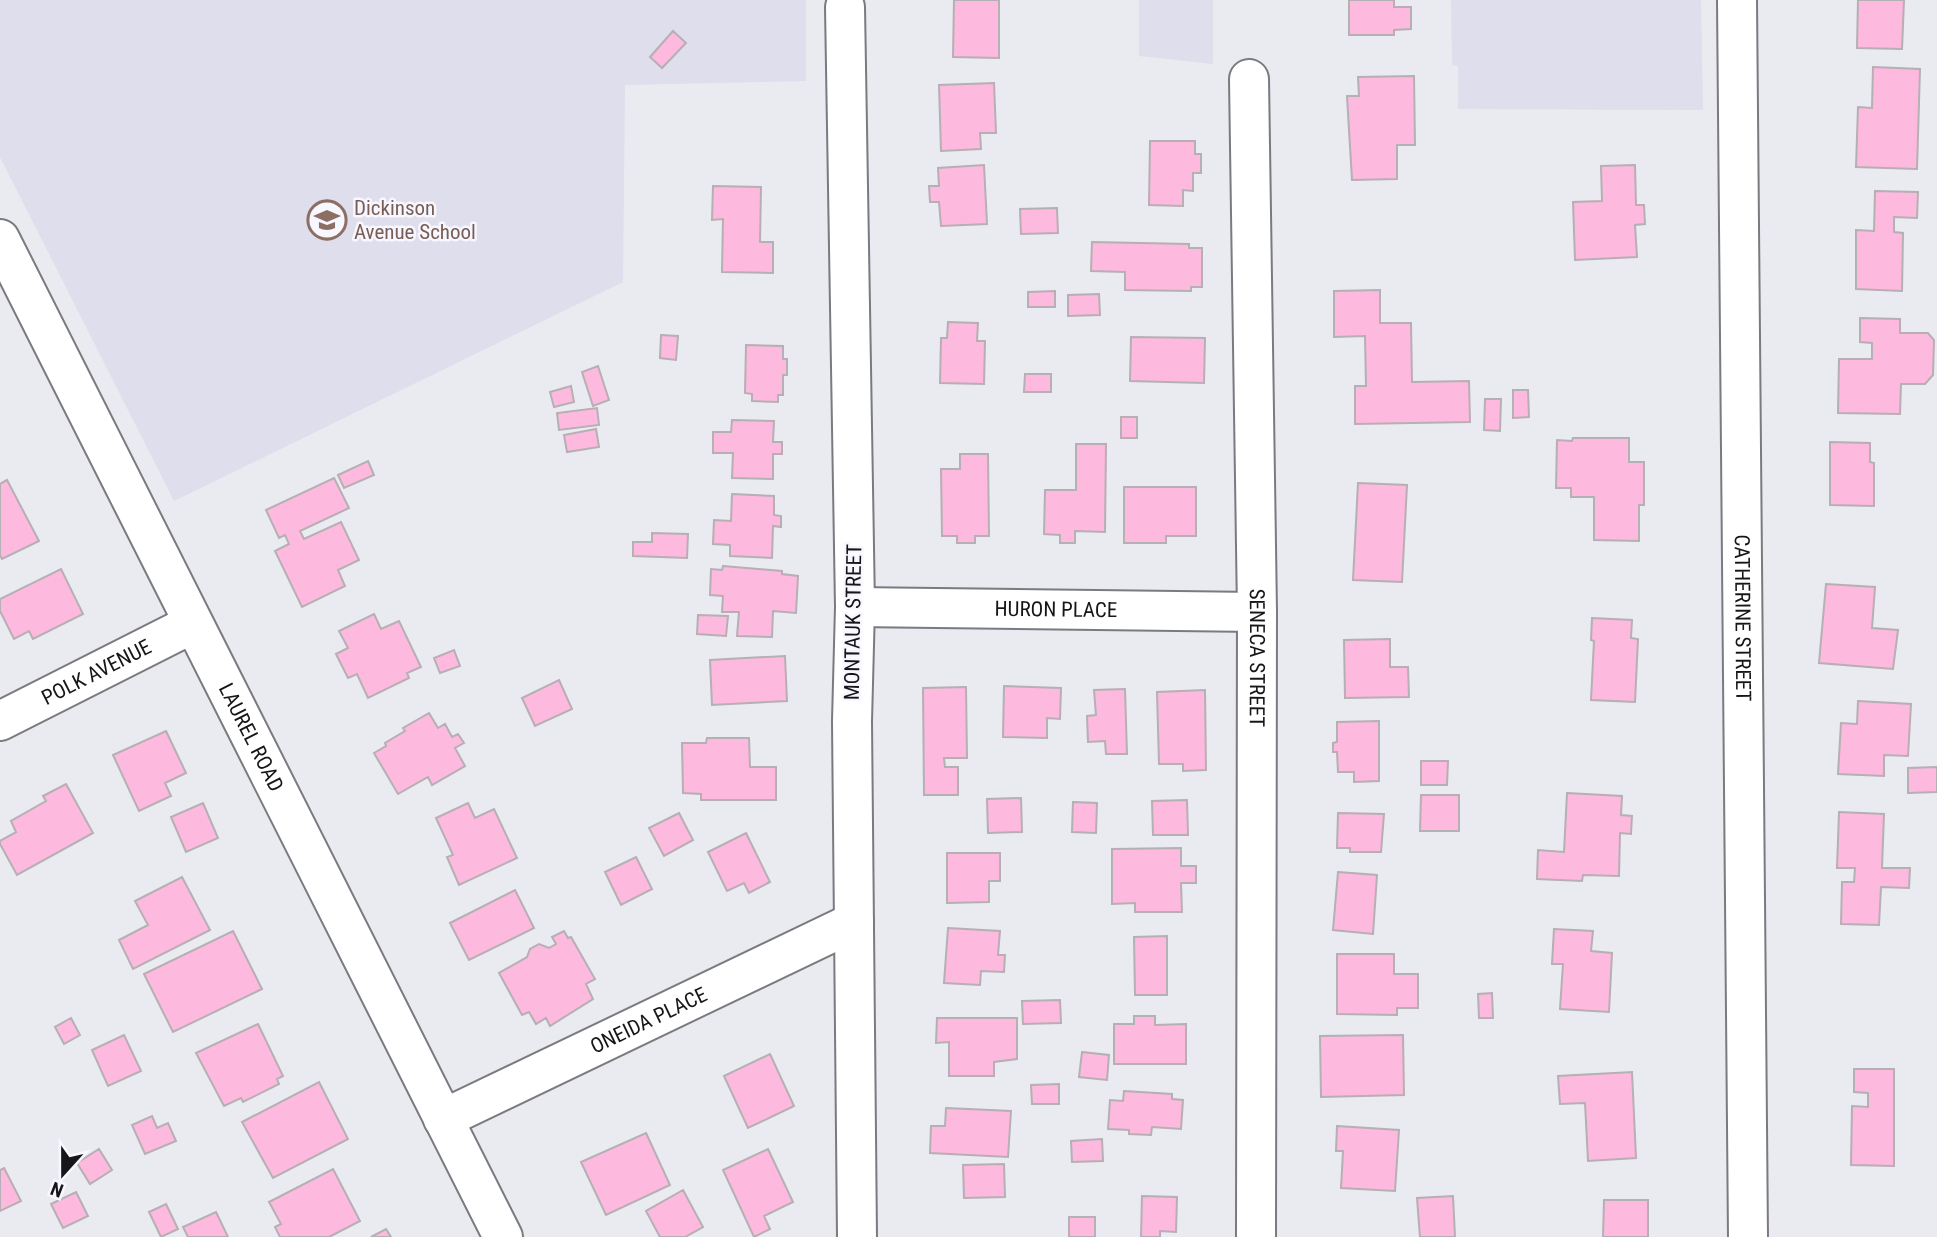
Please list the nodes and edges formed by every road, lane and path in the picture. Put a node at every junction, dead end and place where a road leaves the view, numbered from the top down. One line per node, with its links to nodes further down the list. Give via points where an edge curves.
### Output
1 (1737, 0): 14 (street, CATHERINE STREET)
2 (845, 7): 5 (street, MONTAUK STREET)
3 (1249, 79): 6 (street, SENECA STREET)
4 (0, 239): 7 (street, LAUREL ROAD)
5 (855, 607): 6 (street, HURON PLACE); 9 (street, MONTAUK STREET)
6 (1257, 612): 13 (street, SENECA STREET)
7 (192, 624): 8 (street, POLK AVENUE); 10 (street, LAUREL ROAD)
8 (0, 721)
9 (854, 922): 10 (street, ONEIDA PLACE); 12 (street, MONTAUK STREET)
10 (443, 1119): 11 (street, LAUREL ROAD)
11 (503, 1237)
12 (857, 1237)
13 (1256, 1237)
14 (1748, 1237)

